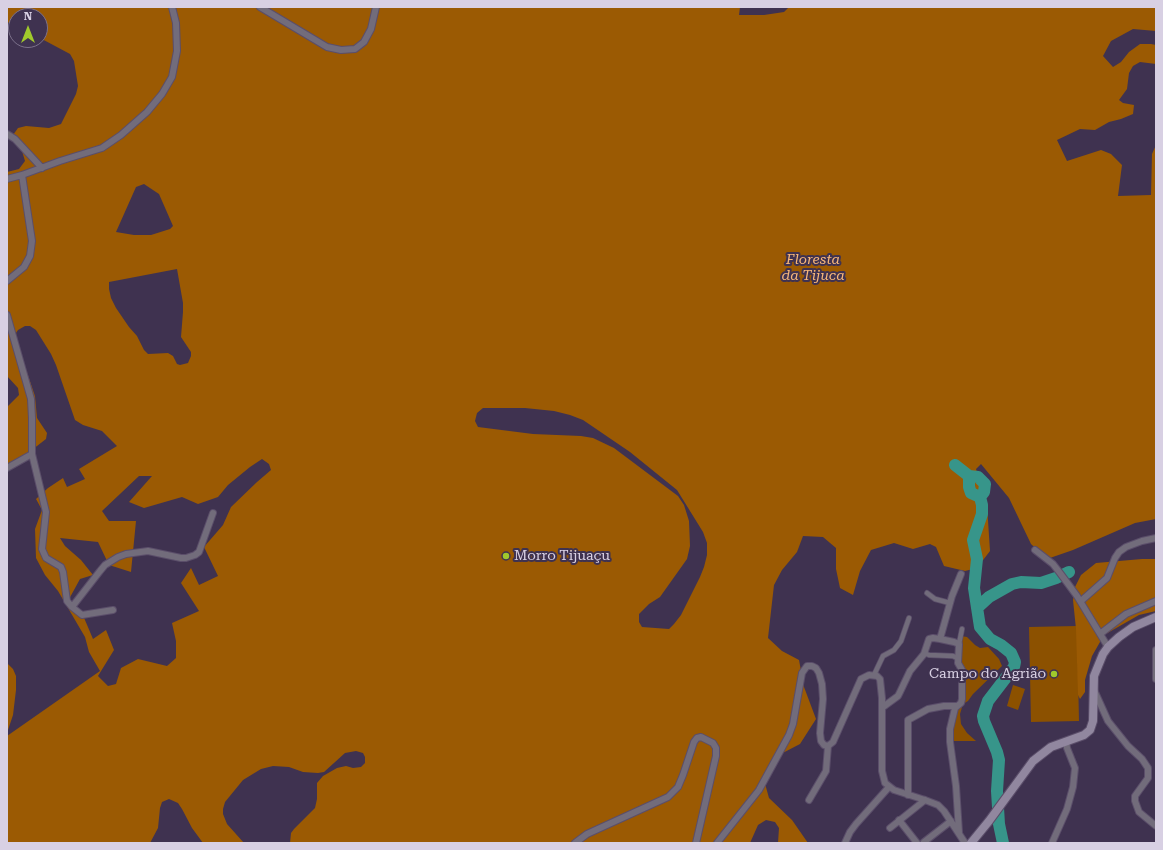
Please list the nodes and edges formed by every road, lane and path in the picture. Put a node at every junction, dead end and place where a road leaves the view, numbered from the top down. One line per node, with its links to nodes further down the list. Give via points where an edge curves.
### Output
1 (172, 7): 5 (street, via 176,23 176,50 172,77 162,94 121,136 102,148)
2 (260, 7): 3 (street, via 327,47 341,50 355,49 364,42 371,29)
3 (376, 7)
4 (7, 134): 5 (street)
5 (42, 168): 6 (street)
6 (22, 175): 7 (street); 8 (street, via 32,241 30,256 24,267)
7 (7, 179)
8 (7, 281)
9 (7, 315): 10 (street, via 31,399)
10 (32, 454): 11 (street); 20 (street, via 46,512 42,549 46,558 61,567 67,601)
11 (7, 468)
12 (213, 513): 20 (street, via 199,552 195,555 180,558 148,551 118,557 100,571)
13 (1156, 538): 18 (street, via 1142,541 1119,552 1107,578)
14 (1035, 550): 18 (street, via 1053,564)
15 (961, 574): 19 (street)
16 (927, 594): 19 (street)
17 (1156, 601): 25 (street, via 1126,614)
18 (1081, 602): 25 (street)
19 (950, 603): 26 (street)
20 (72, 607): 21 (street, via 82,615)
21 (113, 610)
22 (1156, 617): 28 (main road, via 1133,627)
23 (909, 618): 32 (street, via 901,641 894,650 883,656)
24 (962, 629): 27 (street)
25 (1100, 634): 28 (street)
26 (940, 639): 27 (street); 30 (street, via 930,638)
27 (959, 644): 31 (street)
28 (1108, 647): 34 (main road, via 1095,670)
29 (1156, 650): 33 (street)
30 (924, 653): 31 (street); 36 (street, via 910,671 898,696)
31 (957, 658): 35 (street, via 962,670 962,699)
32 (874, 675): 36 (street, via 880,679); 38 (street, via 861,679 833,742)
33 (1156, 679)
34 (1092, 687): 37 (main road, via 1091,727 1084,735); 45 (street, via 1108,721 1148,768 1148,778 1135,796 1135,800 1139,812)
35 (956, 706): 40 (street, via 928,709 908,720); 47 (street, via 950,729 950,742)
36 (883, 707): 39 (street, via 882,771 885,783)
37 (1066, 741): 54 (main road, via 1051,747 1033,761); 55 (street, via 1075,768 1074,782 1067,809)
38 (828, 746): 41 (street, via 826,771); 51 (street, via 821,741 820,733 823,699 819,673 816,668 807,666 802,673 789,735 758,790)
39 (889, 787): 40 (street); 52 (street, via 856,824)
40 (908, 795): 42 (street)
41 (809, 800)
42 (925, 800): 43 (street); 44 (street, via 938,805)
43 (900, 820): 46 (street); 48 (street)
44 (951, 821): 47 (street); 48 (street)
45 (1156, 826)
46 (890, 828)
47 (959, 834): 53 (street)
48 (920, 842)
49 (575, 843): 50 (street, via 587,834 668,797 678,787 694,742 701,737 713,742 716,756)
50 (696, 843)
51 (717, 843)
52 (845, 843)
53 (965, 843)
54 (971, 843)
55 (1052, 843)

